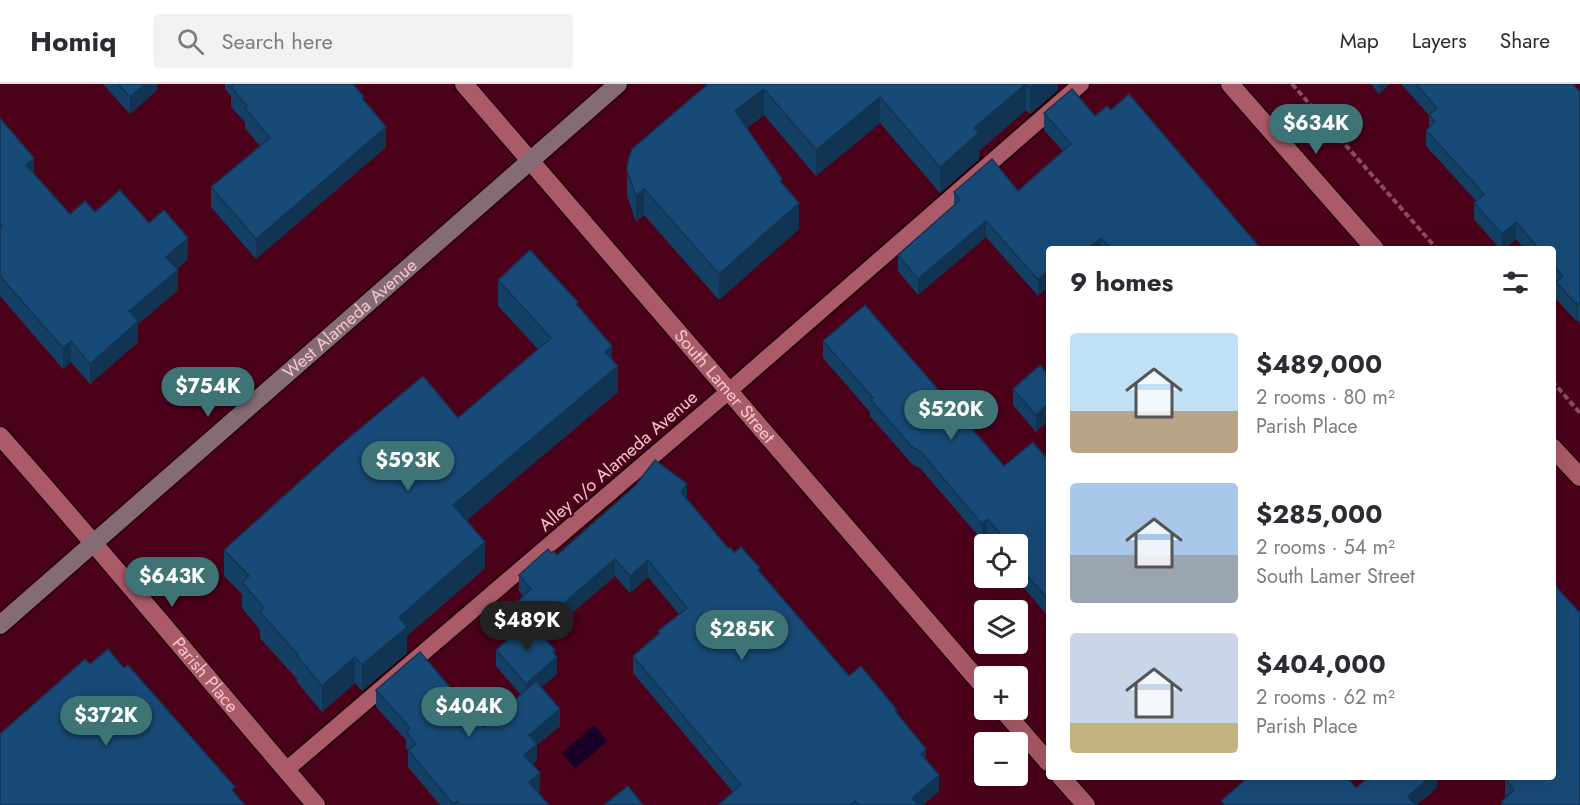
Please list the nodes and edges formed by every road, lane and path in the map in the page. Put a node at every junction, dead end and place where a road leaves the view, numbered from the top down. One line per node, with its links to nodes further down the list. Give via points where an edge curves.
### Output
1 (464, 84): 6 (street, South Lamer Street)
2 (618, 84): 6 (main road, West Alameda Avenue)
3 (1081, 84): 10 (lane, Alley n/o Alameda Avenue)
4 (1230, 84): 7 (street)
5 (1292, 84): 8 (path)
6 (531, 160): 10 (street, South Lamer Street); 15 (main road, West Alameda Avenue)
7 (1372, 246)
8 (1434, 246)
9 (1556, 386): 11 (path)
10 (729, 391): 17 (street, South Lamer Street); 20 (lane, Alley n/o Alameda Avenue)
11 (1580, 413)
12 (0, 436): 15 (street, Parish Place)
13 (1556, 451): 14 (street)
14 (1580, 477)
15 (94, 542): 16 (main road, West Alameda Avenue); 20 (street, Parish Place)
16 (0, 624)
17 (974, 675)
18 (1012, 720): 19 (street)
19 (1046, 760)
20 (286, 770): 22 (street, Parish Place)
21 (1064, 780): 23 (street)
22 (316, 805)
23 (1086, 805)

